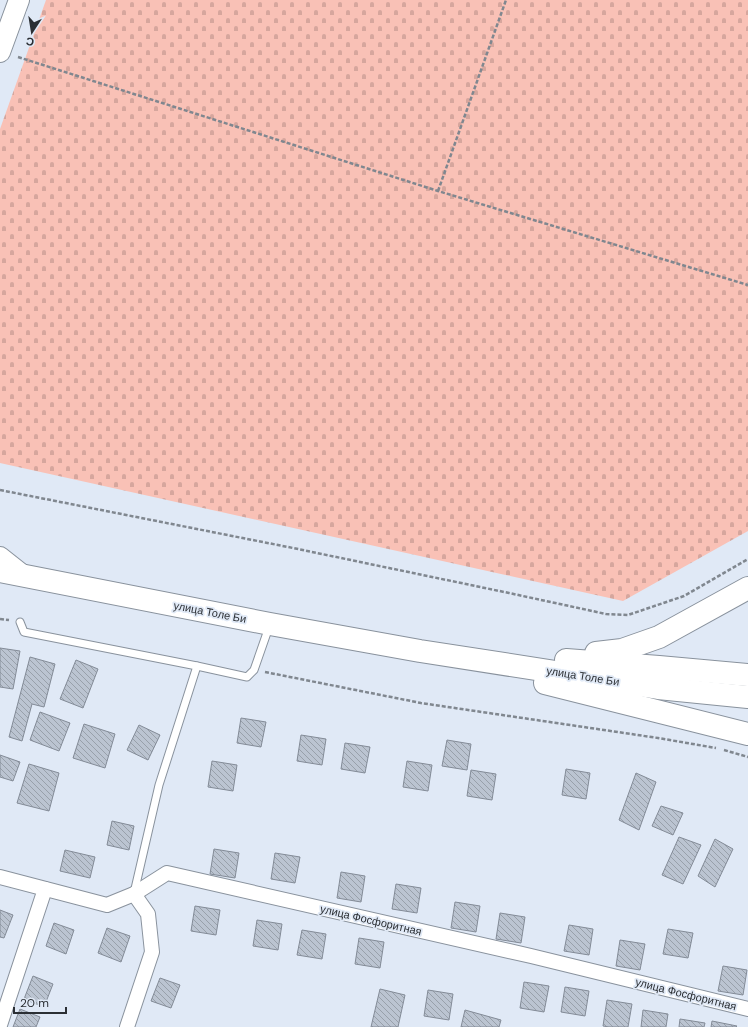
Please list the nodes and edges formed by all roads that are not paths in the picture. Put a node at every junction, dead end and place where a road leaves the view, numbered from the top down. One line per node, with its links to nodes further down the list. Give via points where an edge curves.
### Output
1 (18, 0): 2 (main road)
2 (0, 52)
3 (0, 557): 6 (main road)
4 (0, 571): 6 (main road, улица Толе Би)
5 (0, 576): 6 (main road)
6 (24, 576): 9 (main road, улица Толе Би)
7 (748, 588): 11 (main road, via 659,637 622,650)
8 (20, 622): 12 (lane, via 24,632)
9 (270, 624): 10 (main road, улица Толе Би); 12 (lane, via 254,670 247,677)
10 (420, 651): 11 (main road, улица Толе Би); 14 (main road, улица Толе Би, via 658,688); 15 (main road)
11 (544, 658): 13 (main road, улица Толе Би)
12 (197, 666): 18 (lane, via 159,785)
13 (748, 675)
14 (748, 697)
15 (748, 734)
16 (0, 877): 17 (street, улица Фосфоритная)
17 (45, 889): 18 (street, улица Фосфоритная, via 107,906); 20 (street)
18 (134, 894): 19 (street, улица Фосфоритная, via 167,873 531,956); 21 (street, via 148,914 152,952)
19 (748, 1009)
20 (0, 1025)
21 (127, 1027)

